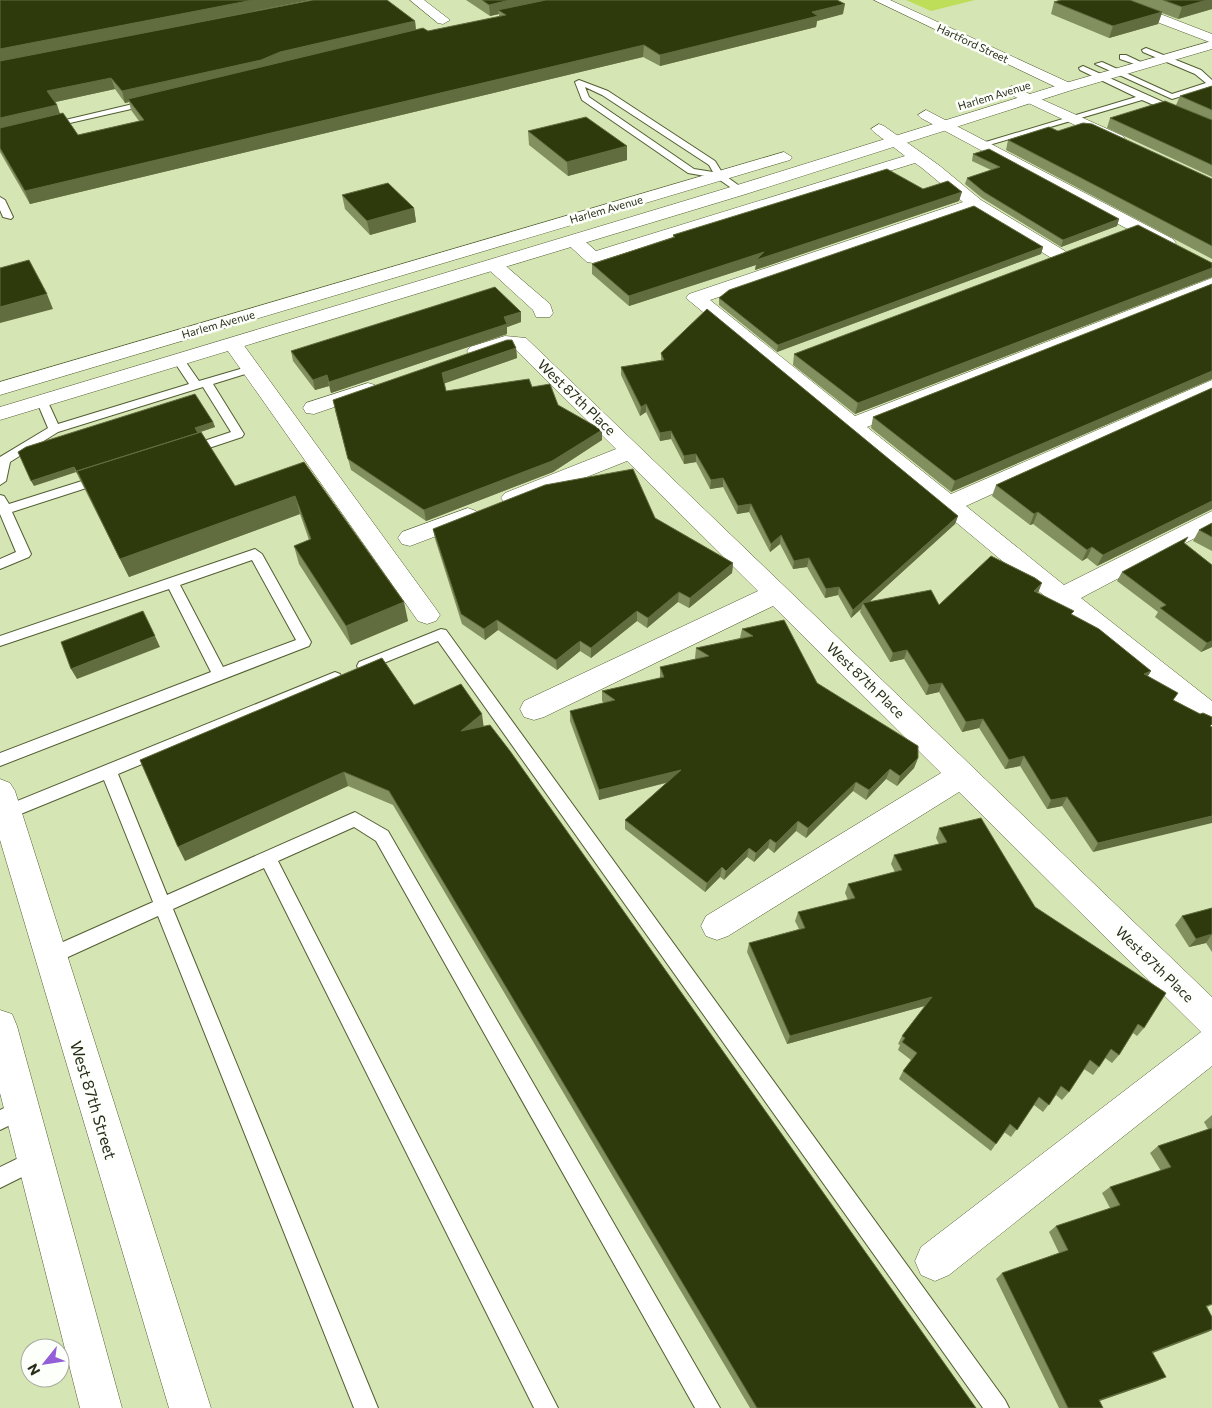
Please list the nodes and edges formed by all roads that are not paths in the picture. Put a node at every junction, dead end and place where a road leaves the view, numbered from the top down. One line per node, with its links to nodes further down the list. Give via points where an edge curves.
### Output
1 (416, 0): 4 (street)
2 (880, 0): 11 (street, Hartford Street)
3 (1112, 0): 5 (street)
4 (443, 20)
5 (1208, 35): 7 (street, Harlem Avenue)
6 (1212, 45): 8 (street, Harlem Avenue)
7 (1145, 58): 8 (street, Harlem Avenue); 9 (street, Harlem Avenue, via 1123,57); 10 (street, Harlem Avenue)
8 (1167, 58): 12 (lane, via 1201,71)
9 (1100, 71): 10 (street, Harlem Avenue); 11 (street, Harlem Avenue, via 1083,68); 13 (street, Harlem Avenue); 15 (lane)
10 (1118, 73): 12 (lane, via 1172,97)
11 (1049, 78): 13 (street, Hartford Street); 14 (street, Harlem Avenue)
12 (1212, 84)
13 (1067, 87): 16 (street, Harlem Avenue)
14 (1012, 90): 16 (street); 18 (street, Harlem Avenue)
15 (1143, 97): 21 (lane); 23 (lane)
16 (1031, 98): 20 (street, Harlem Avenue); 21 (street)
17 (162, 99): 24 (lane)
18 (964, 104)
19 (921, 117): 20 (street)
20 (944, 118): 27 (street, Harlem Avenue); 28 (street)
21 (1072, 118): 28 (lane); 29 (street)
22 (898, 124): 25 (street)
23 (1212, 127)
24 (38, 128)
25 (879, 129): 26 (street); 27 (street)
26 (861, 134)
27 (893, 142): 31 (street); 33 (street, Harlem Avenue)
28 (982, 146): 37 (street)
29 (1133, 147)
30 (796, 154): 32 (street, Harlem Avenue)
31 (918, 157): 35 (street, via 952,182); 39 (street, Harlem Avenue, via 593,258)
32 (720, 176): 32 (lane, via 712,163 605,92 579,82 585,98 691,171); 33 (lane); 46 (street, Harlem Avenue)
33 (740, 190): 39 (street, Harlem Avenue)
34 (0, 200): 36 (lane)
35 (974, 204): 41 (street, via 1068,252); 58 (street, via 696,298 784,359)
36 (8, 217)
37 (1135, 227): 38 (street); 40 (street)
38 (1110, 236)
39 (573, 241): 42 (street, Harlem Avenue)
40 (1178, 249)
41 (1041, 262)
42 (494, 265): 44 (street, via 543,308); 45 (street, Harlem Avenue)
43 (1212, 284): 58 (street)
44 (543, 313)
45 (233, 344): 48 (street, Harlem Avenue); 49 (street)
46 (124, 352): 50 (street); 54 (street, Harlem Avenue)
47 (459, 358): 60 (street, West 87th Place, via 505,342 520,342)
48 (179, 360): 52 (lane); 55 (street, Harlem Avenue)
49 (252, 369): 52 (lane); 72 (street)
50 (0, 375)
51 (387, 383): 56 (street)
52 (201, 384): 59 (lane); 61 (lane, via 238,434)
53 (1212, 386): 65 (street)
54 (0, 389)
55 (42, 402): 57 (street, Harlem Avenue); 59 (lane)
56 (314, 408)
57 (0, 414)
58 (852, 425): 65 (street)
59 (54, 429): 63 (lane, via 4,460)
60 (632, 451): 67 (street); 70 (street, West 87th Place)
61 (182, 452)
62 (117, 474): 64 (lane)
63 (0, 481)
64 (3, 504): 68 (lane, via 24,554)
65 (950, 504): 71 (street)
66 (1212, 519): 71 (street)
67 (410, 538)
68 (0, 564)
69 (172, 582): 73 (lane); 74 (lane); 74 (lane, via 256,554 304,642)
70 (777, 593): 76 (street); 79 (street, West 87th Place)
71 (1062, 597): 75 (street)
72 (427, 614)
73 (0, 641)
74 (220, 674): 77 (lane)
75 (1207, 705)
76 (534, 710)
77 (0, 760)
78 (109, 772): 80 (lane); 82 (lane); 97 (lane, via 441,634)
79 (962, 775): 83 (street); 85 (street, West 87th Place)
80 (3, 802): 84 (street, West 87th Street)
81 (268, 858): 82 (lane); 95 (lane); 96 (lane, via 355,820 382,836)
82 (164, 905): 84 (lane); 94 (lane)
83 (717, 926)
84 (51, 956): 93 (street, West 87th Street)
85 (1212, 1020)
86 (0, 1026): 88 (street)
87 (1212, 1044): 91 (street)
88 (11, 1114): 89 (street)
89 (35, 1160): 90 (lane); 92 (street)
90 (0, 1178)
91 (935, 1261)
92 (101, 1408)
93 (190, 1408)
94 (366, 1408)
95 (546, 1408)
96 (708, 1408)
97 (997, 1408)

